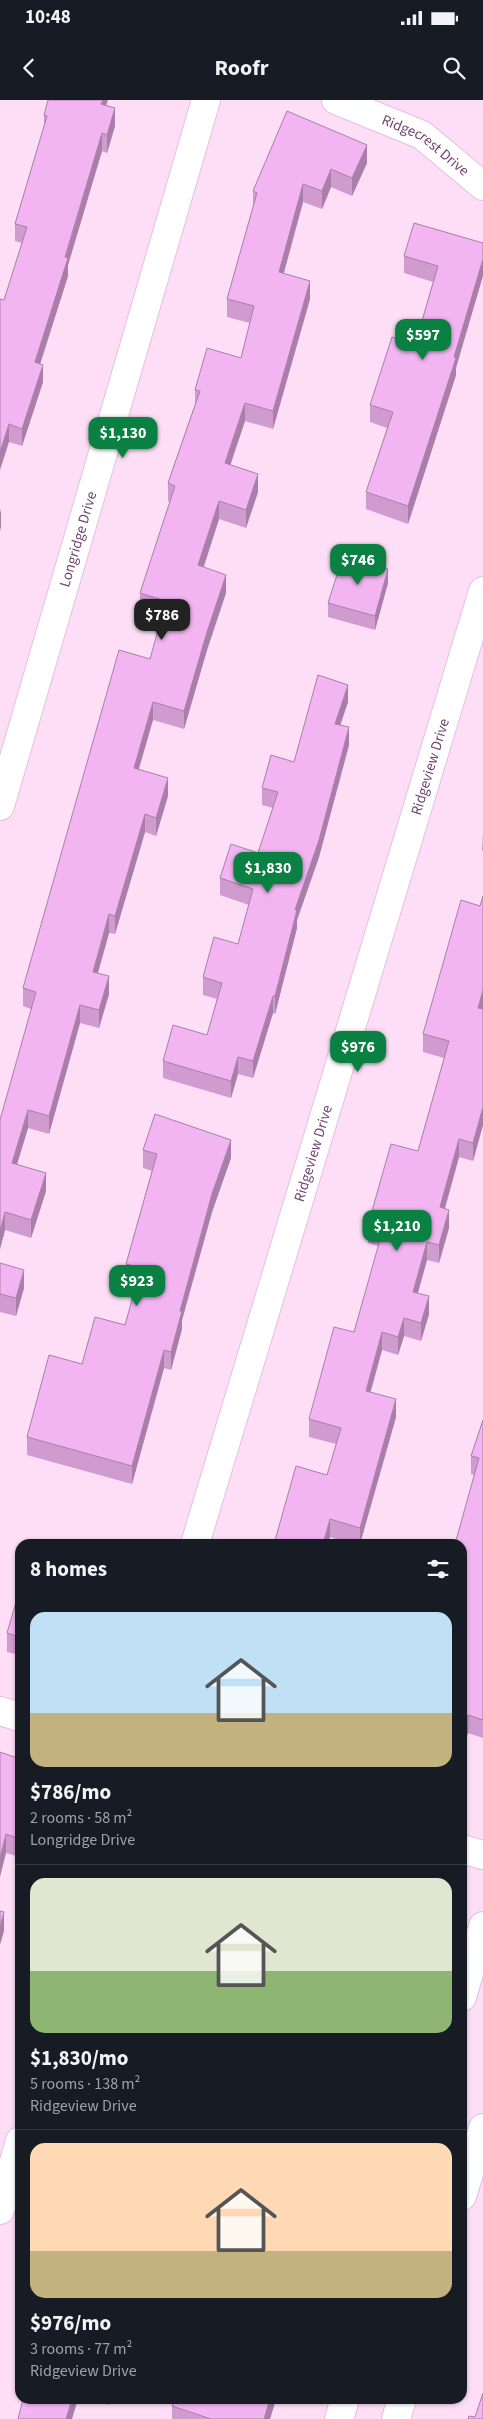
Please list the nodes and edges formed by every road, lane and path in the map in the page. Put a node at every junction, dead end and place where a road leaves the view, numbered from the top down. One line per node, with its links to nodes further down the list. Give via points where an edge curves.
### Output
1 (206, 100): 5 (street, Longridge Drive)
2 (336, 100): 3 (street, Ridgecrest Drive, via 422,135)
3 (483, 186)
4 (483, 591): 6 (street, Ridgeview Drive)
5 (0, 806)
6 (197, 1539)
7 (0, 1711): 8 (street)
8 (15, 1716)
9 (467, 1850): 10 (street)
10 (483, 1855)
11 (483, 1926): 12 (street)
12 (467, 1980)
13 (483, 2128): 15 (street)
14 (15, 2158): 16 (street)
15 (467, 2180)
16 (0, 2210)
17 (344, 2404): 19 (street)
18 (400, 2404): 20 (street)
19 (339, 2419)
20 (396, 2419)

